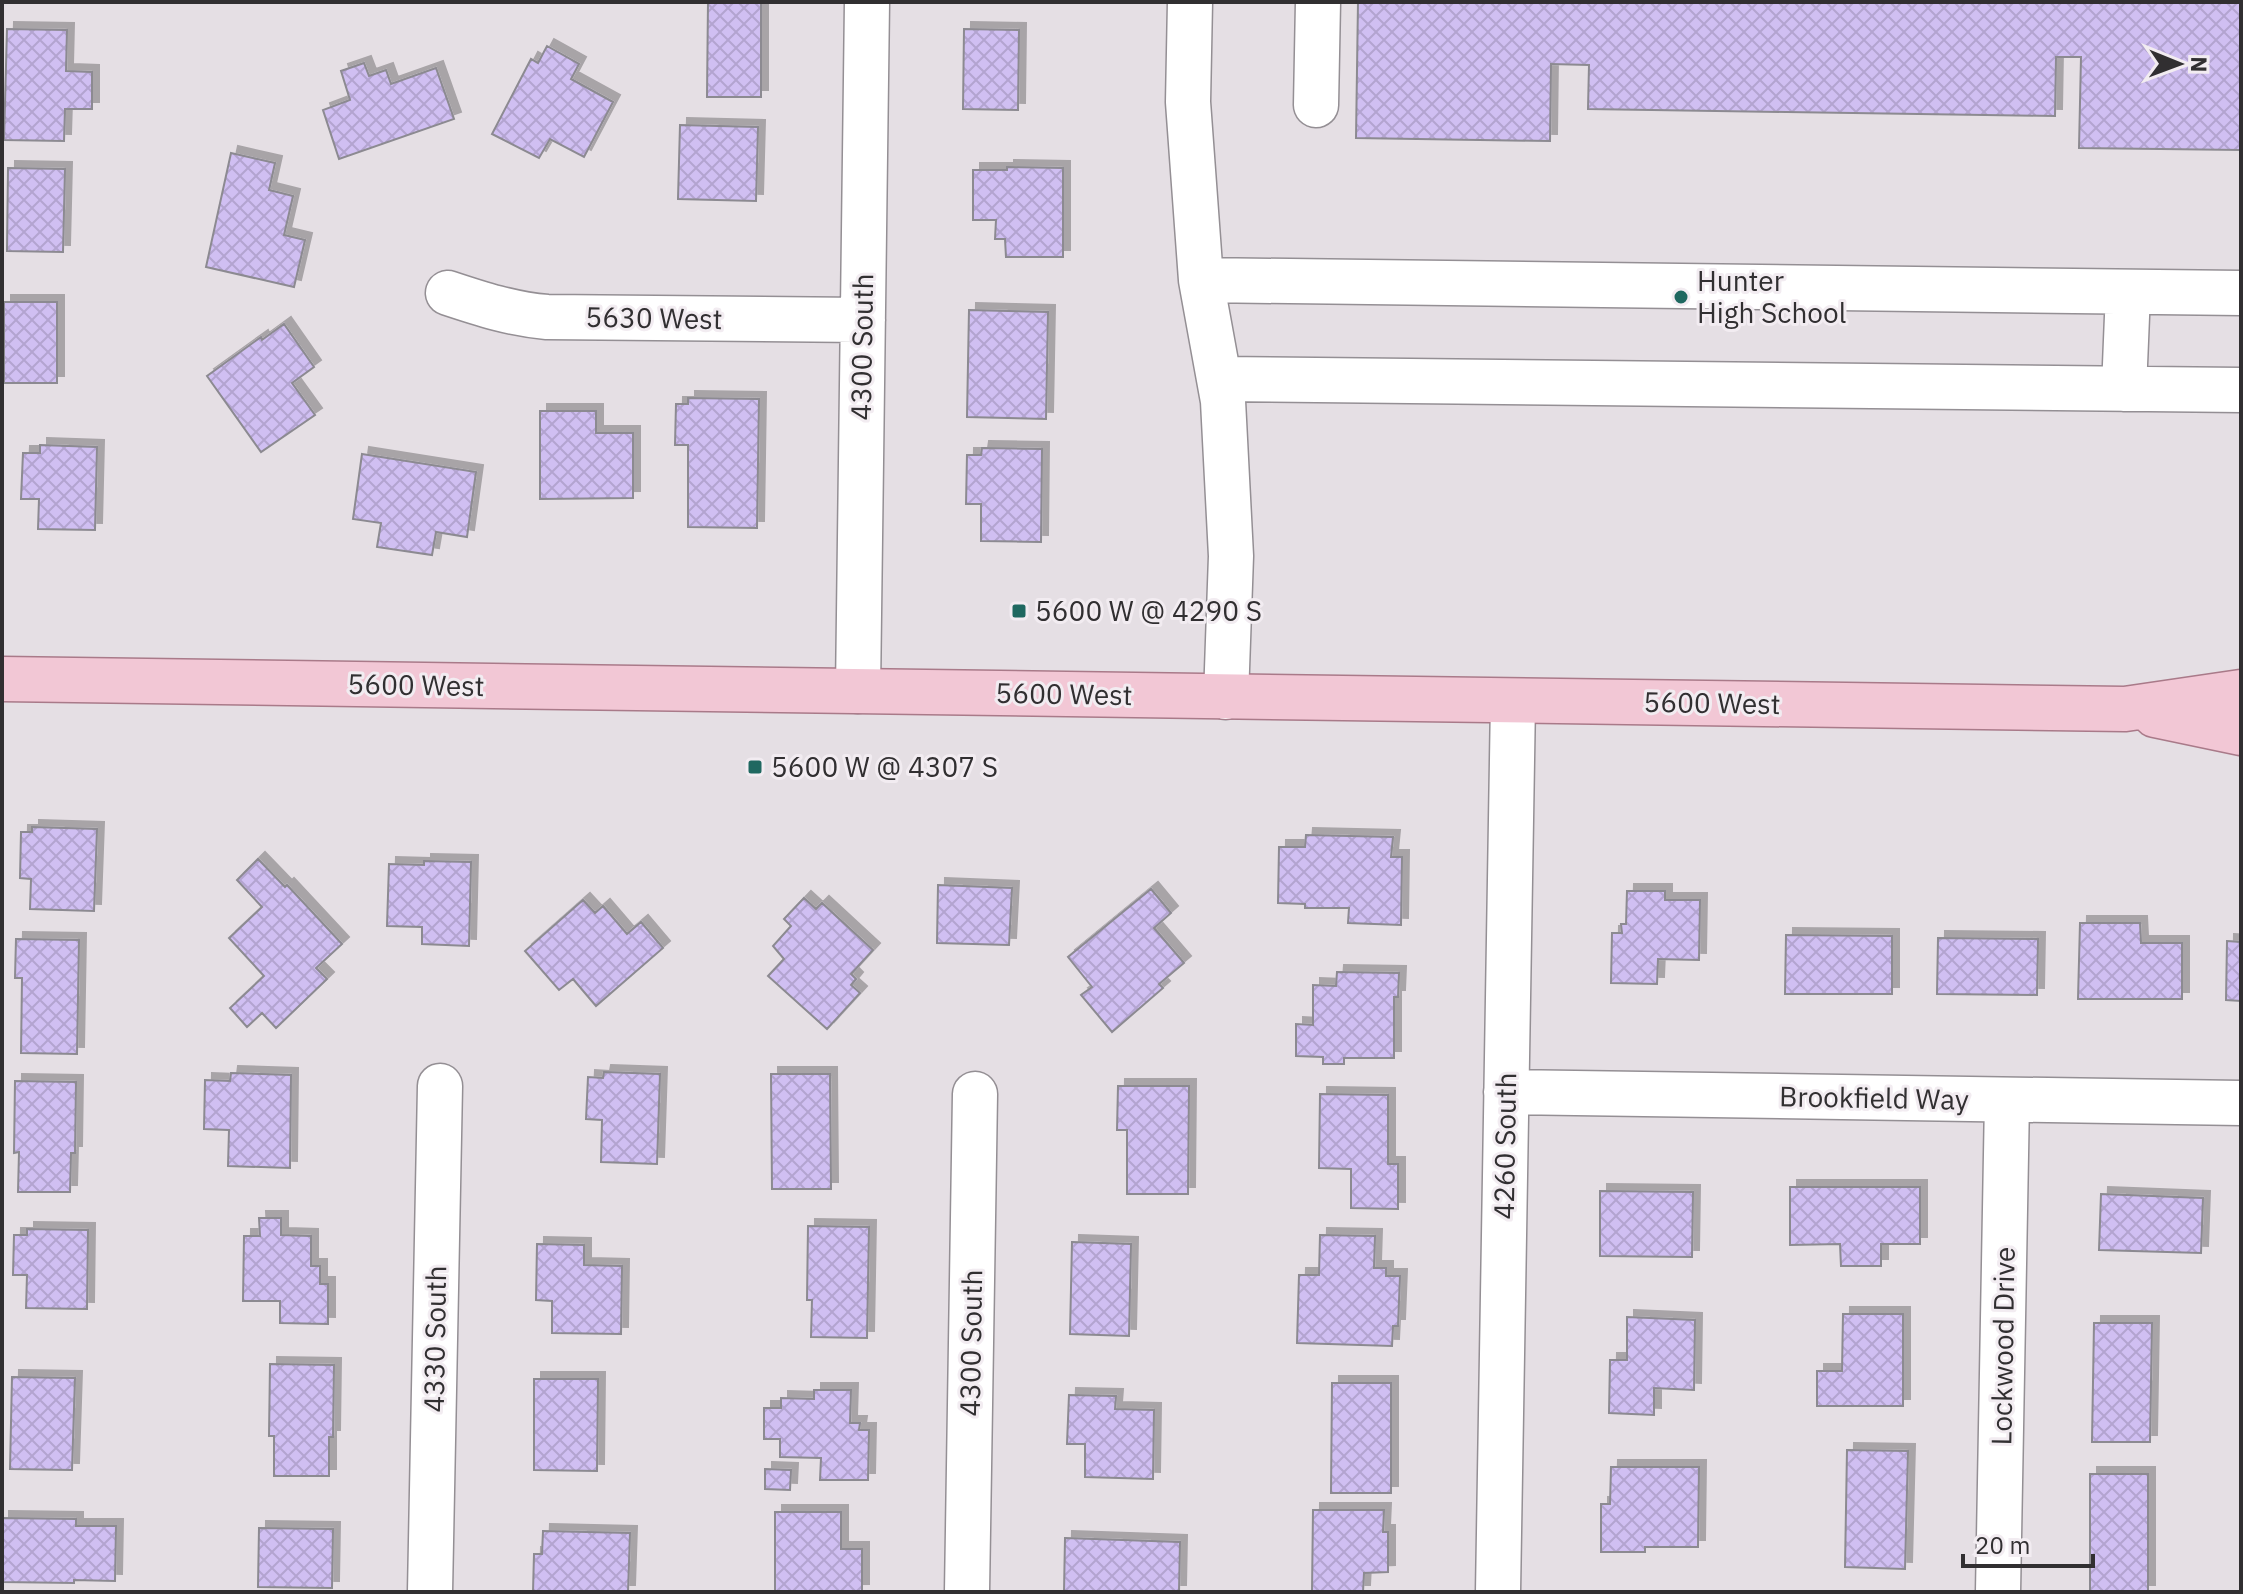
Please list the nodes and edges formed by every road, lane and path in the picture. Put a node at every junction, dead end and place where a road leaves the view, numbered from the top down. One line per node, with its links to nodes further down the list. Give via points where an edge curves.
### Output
1 (867, 2): 9 (street, 4300 South)
2 (1190, 2): 5 (street, via 1188,102)
3 (1318, 2): 4 (street)
4 (1316, 105)
5 (1201, 280): 6 (street); 10 (street)
6 (2128, 292): 8 (street); 11 (street)
7 (448, 293): 9 (street, 5630 West, via 497,309 547,317)
8 (2241, 293)
9 (863, 320): 14 (street, 4300 South)
10 (1221, 379): 11 (street); 16 (street, via 1231,556)
11 (2124, 389): 12 (street)
12 (2241, 390)
13 (2, 679): 14 (main road, 5600 West)
14 (858, 691): 16 (main road, 5600 West)
15 (2241, 692): 18 (main road, 5600 West)
16 (1226, 697): 17 (main road, 5600 West)
17 (1513, 701): 18 (main road, 5600 West); 21 (street, 4260 South)
18 (2125, 709): 19 (main road, 5600 West)
19 (2241, 733)
20 (440, 1086): 25 (street, 4330 South)
21 (1506, 1092): 23 (street, Brookfield Way); 27 (street, 4260 South)
22 (975, 1094): 26 (street, 4300 South)
23 (2007, 1100): 24 (street, Brookfield Way); 28 (street, Lockwood Drive)
24 (2241, 1103)
25 (430, 1592)
26 (967, 1592)
27 (1498, 1592)
28 (1998, 1592)

